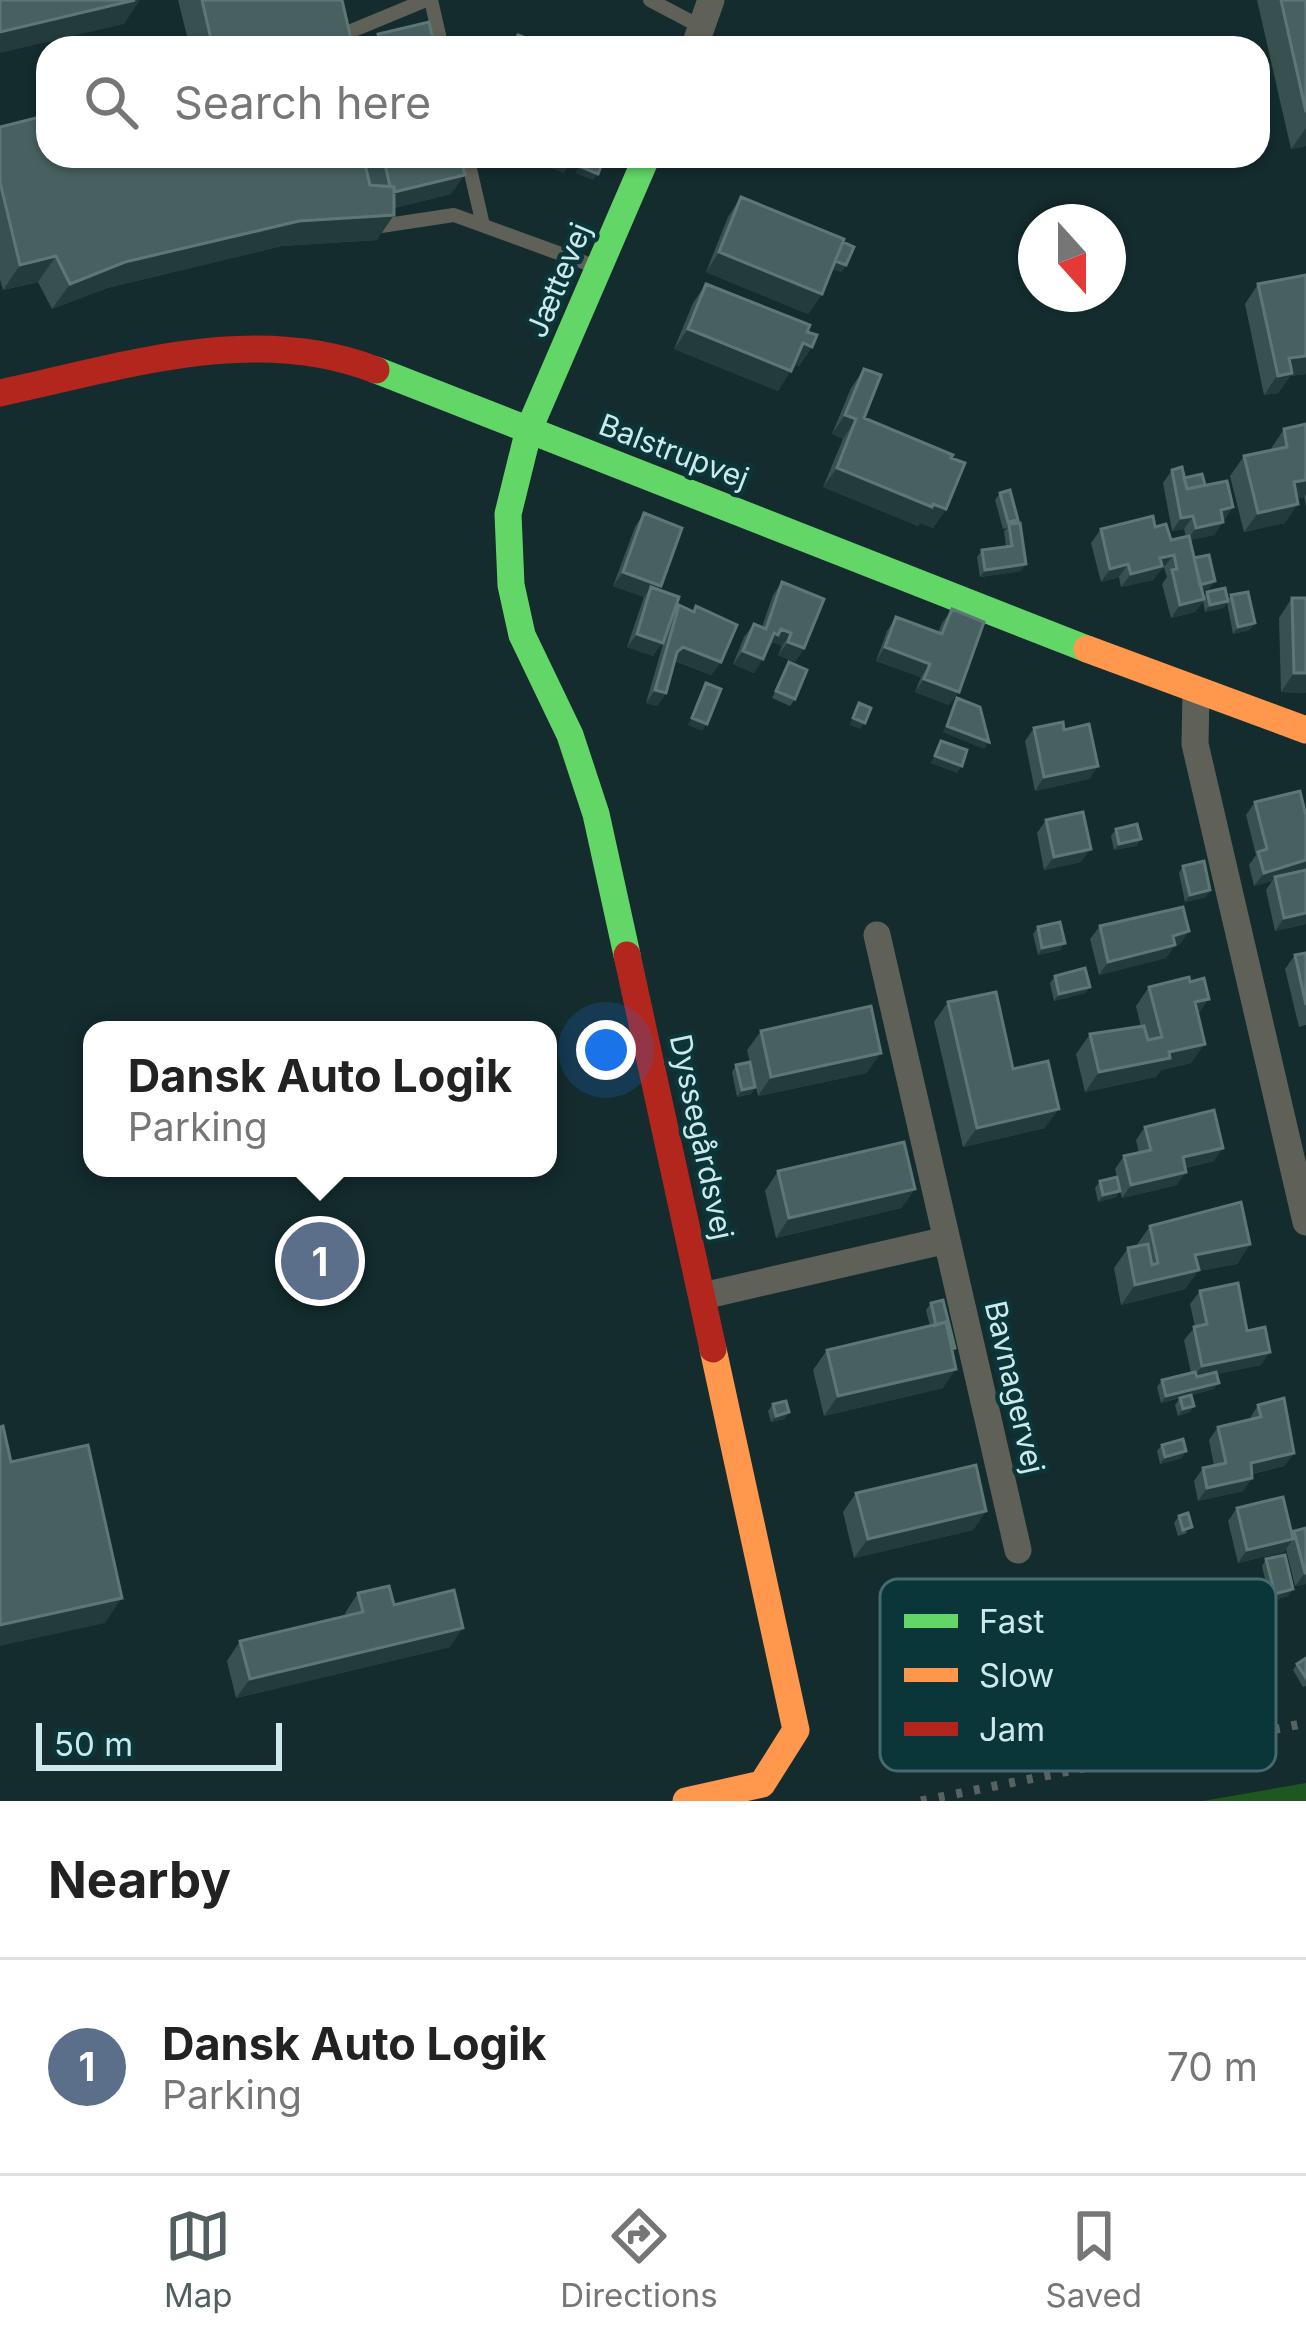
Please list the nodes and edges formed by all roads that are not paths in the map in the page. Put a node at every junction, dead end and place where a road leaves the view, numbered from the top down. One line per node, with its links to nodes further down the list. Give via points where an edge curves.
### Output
1 (428, 0): 4 (lane); 5 (lane)
2 (650, 0): 6 (lane)
3 (711, 0): 7 (street)
4 (344, 36)
5 (438, 36)
6 (695, 36)
7 (699, 36)
8 (470, 168): 10 (lane)
9 (642, 168): 12 (street, Jættevej)
10 (483, 225): 11 (lane, via 454,215); 12 (lane)
11 (381, 226)
12 (599, 268): 14 (street, Jættevej)
13 (0, 393): 14 (street, Balstrupvej, via 198,351 287,348 361,364)
14 (529, 429): 15 (street, Balstrupvej); 20 (street, Dyssegårdsvej, via 508,514 511,585 522,635 570,735 596,814)
15 (1196, 692): 16 (street, Balstrupvej); 18 (street, via 1196,744)
16 (1306, 730)
17 (877, 935): 19 (street, Bavnagervej)
18 (1306, 1222)
19 (947, 1240): 20 (street); 21 (street, Bavnagervej)
20 (703, 1296): 22 (street, Dyssegårdsvej, via 796,1730 762,1784)
21 (1018, 1550)
22 (686, 1801)

